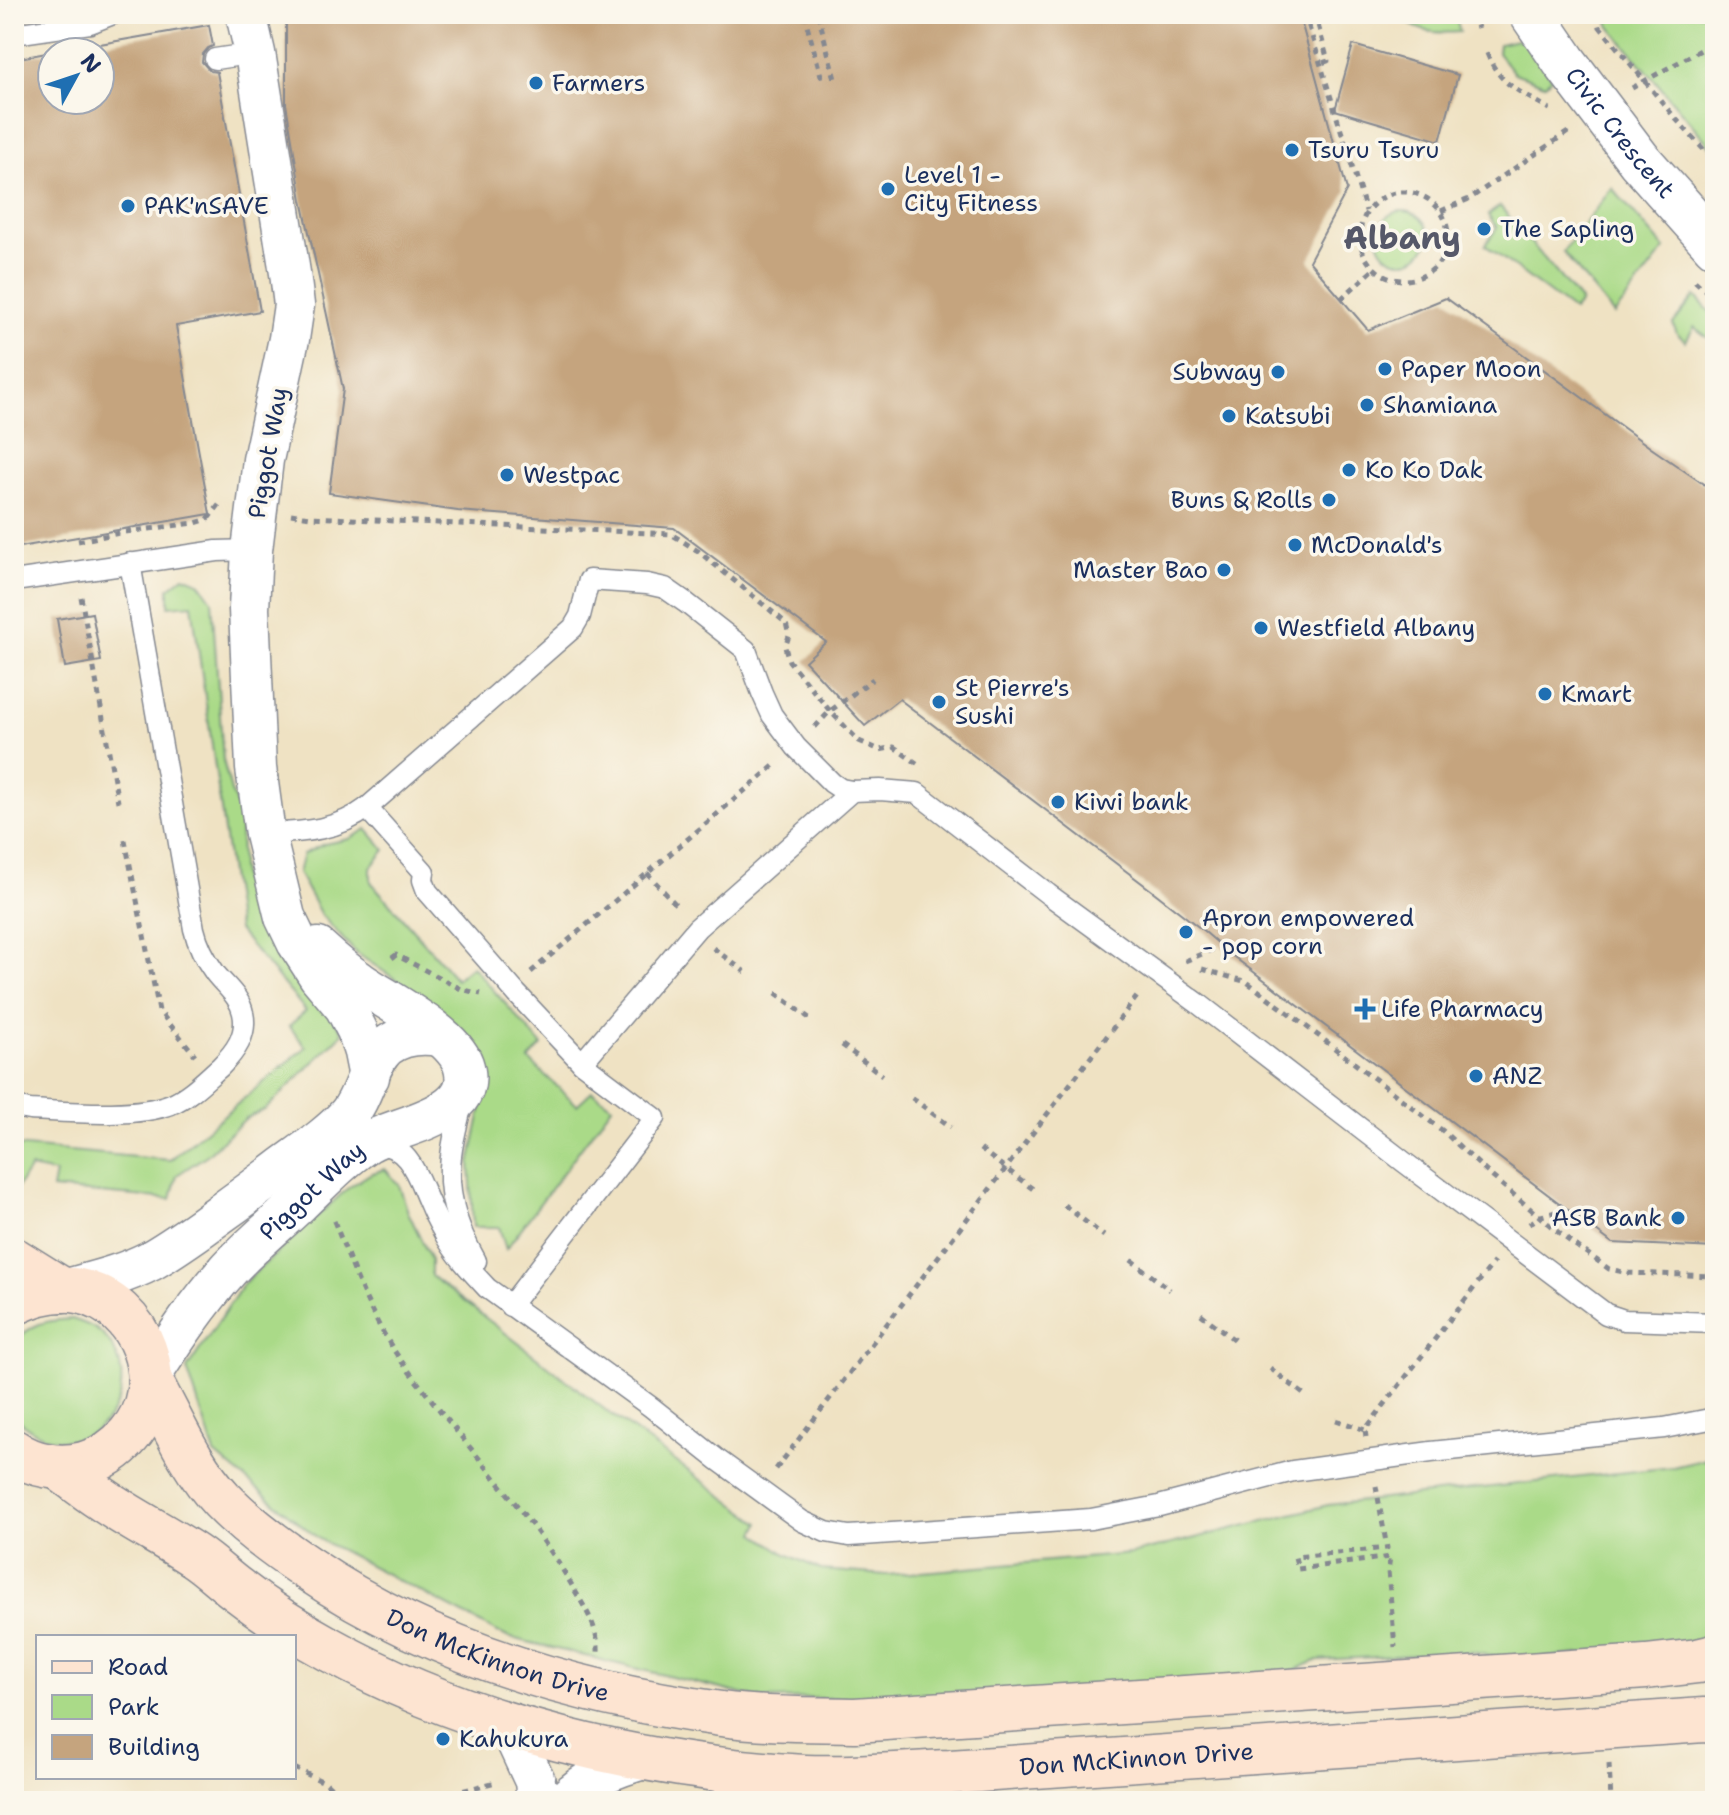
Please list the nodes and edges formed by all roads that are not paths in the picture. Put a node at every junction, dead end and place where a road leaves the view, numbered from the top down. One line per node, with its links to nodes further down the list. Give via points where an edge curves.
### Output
1 (113, 14): 4 (lane, via 90,23)
2 (246, 14): 5 (street, Piggot Way)
3 (1532, 14): 7 (street, Civic Crescent, via 1639,160)
4 (14, 34)
5 (255, 53): 6 (lane); 8 (street, Piggot Way, via 294,305 263,460)
6 (215, 59)
7 (1704, 262)
8 (252, 550): 9 (lane); 13 (street, Piggot Way, via 249,609 256,768)
9 (130, 563): 10 (lane); 19 (lane, via 198,946 240,1003 244,1029 227,1060 172,1103 123,1112 30,1110)
10 (14, 581)
11 (852, 791): 12 (lane, via 832,783 796,747 772,715 746,650 736,641 665,588 589,580 573,628); 16 (lane, via 697,928); 25 (lane, via 917,793 1606,1314 1624,1320)
12 (367, 808): 13 (lane, via 337,825); 16 (lane, via 424,872 427,891)
13 (265, 834): 14 (street, Piggot Way)
14 (279, 895): 15 (street, Piggot Way, via 315,945); 17 (street, Piggot Way, via 297,942 357,1030)
15 (440, 1036): 17 (street, Piggot Way, via 397,1040 376,1059); 18 (street, Piggot Way, via 463,1064)
16 (582, 1063): 24 (lane, via 655,1118)
17 (369, 1077): 22 (street, Piggot Way, via 349,1113 331,1131 176,1245 121,1273)
18 (465, 1088): 20 (street, Piggot Way, via 445,1110); 24 (lane, via 450,1158 457,1223 483,1273)
19 (14, 1104)
20 (368, 1143): 24 (lane, via 392,1146 405,1156 465,1265); 26 (street, Piggot Way, via 341,1162 228,1270)
21 (14, 1260): 22 (main road)
22 (62, 1290): 23 (main road); 26 (main road, Don McKinnon Drive, via 96,1297 125,1317 144,1346)
23 (14, 1303)
24 (510, 1306): 27 (lane, via 802,1521 849,1536 1091,1519 1293,1471)
25 (1715, 1323)
26 (150, 1379): 29 (main road, via 142,1415 122,1443 93,1461); 31 (main road, Don McKinnon Drive, via 195,1466 221,1498 252,1529 336,1588 470,1652 561,1682 659,1704 724,1715 855,1720 1646,1667)
27 (1715, 1418)
28 (14, 1452): 29 (main road)
29 (57, 1467): 30 (main road); 33 (main road, Don McKinnon Drive, via 329,1649 416,1691)
30 (14, 1486)
31 (1715, 1657)
32 (1715, 1721): 34 (main road, Don McKinnon Drive, via 879,1775 737,1772)
33 (509, 1725): 34 (main road, Don McKinnon Drive); 35 (street, via 535,1781)
34 (647, 1758): 36 (street, via 591,1779)
35 (537, 1801)
36 (565, 1801)

